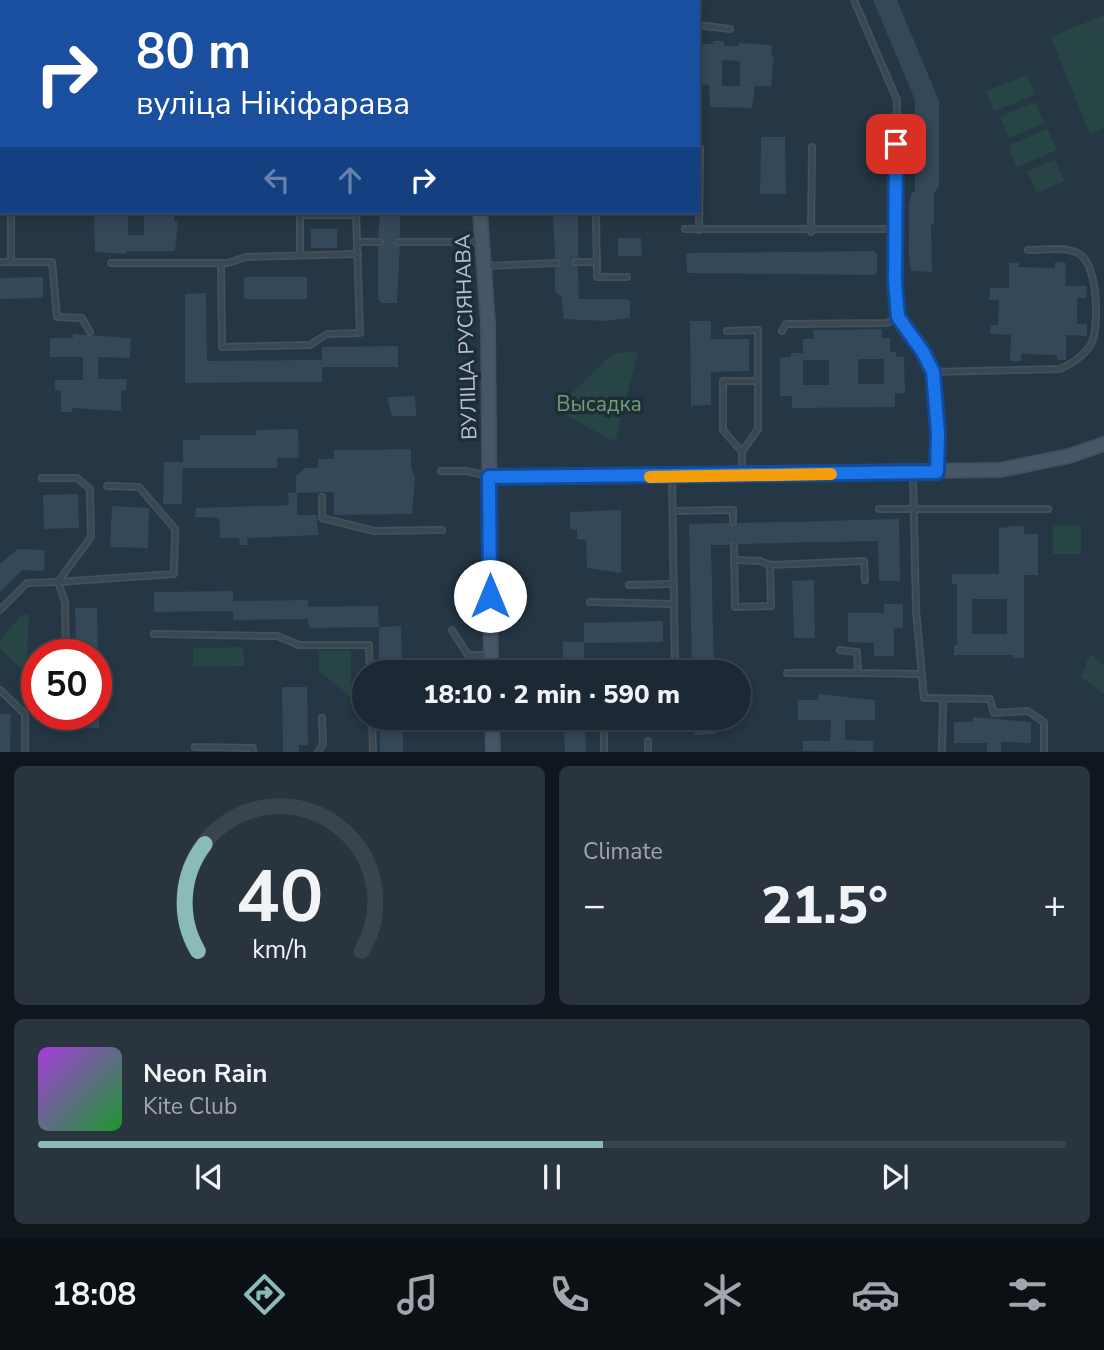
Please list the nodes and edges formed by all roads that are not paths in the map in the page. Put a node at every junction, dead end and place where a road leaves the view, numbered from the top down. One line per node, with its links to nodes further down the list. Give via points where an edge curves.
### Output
1 (854, 0): 11 (lane, via 897,100)
2 (700, 25): 3 (lane)
3 (730, 29)
4 (812, 147): 13 (lane)
5 (11, 214): 22 (lane)
6 (356, 214): 14 (lane); 20 (lane, via 300,215)
7 (480, 214): 17 (main road, ВУЛІЦА РУСІЯНАВА)
8 (596, 214): 24 (lane)
9 (699, 214): 12 (lane)
10 (685, 229): 12 (lane)
11 (895, 229): 13 (lane); 30 (lane)
12 (699, 230): 13 (lane)
13 (811, 232)
14 (357, 242): 15 (lane); 19 (lane)
15 (380, 242)
16 (398, 242): 17 (lane)
17 (483, 242): 28 (main road, ВУЛІЦА РУСІЯНАВА)
18 (1028, 250): 34 (lane, via 1074,252 1094,273 1094,337 1076,362 1060,369)
19 (358, 254): 20 (lane); 26 (lane, via 360,333 327,334 310,345 222,347)
20 (300, 255): 26 (lane)
21 (0, 262): 22 (lane)
22 (10, 262): 33 (lane, via 52,262 57,317 82,318)
23 (575, 262): 24 (lane)
24 (597, 262): 29 (lane, via 597,277)
25 (111, 263): 26 (lane)
26 (221, 263)
27 (557, 263): 28 (lane)
28 (484, 266): 43 (main road, ВУЛІЦА РУСІЯНАВА)
29 (626, 278)
30 (898, 317): 32 (lane, via 887,323 786,324); 34 (lane)
31 (727, 331): 35 (lane, via 758,330)
32 (782, 331)
33 (90, 332)
34 (933, 372): 40 (lane)
35 (758, 381): 37 (lane, via 758,429); 37 (lane, via 723,381 723,429)
36 (1104, 444): 40 (main road, via 1000,470)
37 (742, 452): 41 (lane)
38 (441, 471): 43 (lane)
39 (913, 472): 40 (main road); 41 (main road); 47 (lane)
40 (937, 472)
41 (742, 475): 42 (main road)
42 (672, 476): 43 (main road); 50 (lane)
43 (489, 477): 67 (main road, ВУЛІЦА РУСІЯНАВА)
44 (42, 478): 57 (lane, via 77,478 90,489 91,537)
45 (107, 485): 57 (lane, via 139,487 175,529 174,574)
46 (322, 497): 52 (lane, via 323,518 374,531)
47 (915, 508): 48 (lane); 49 (lane); 73 (lane)
48 (879, 509)
49 (1048, 509)
50 (673, 511): 51 (lane, via 733,510); 58 (lane)
51 (733, 523)
52 (442, 530)
53 (734, 544): 54 (lane)
54 (734, 560): 55 (lane); 55 (lane, via 735,607 771,606)
55 (770, 565): 56 (lane, via 864,561)
56 (865, 580)
57 (58, 582): 62 (lane, via 27,583); 65 (lane, via 65,602)
58 (674, 584): 59 (lane); 61 (lane)
59 (629, 585)
60 (590, 602): 61 (lane)
61 (674, 604): 70 (lane)
62 (0, 610)
63 (452, 630): 67 (lane, via 468,655)
64 (155, 634): 68 (lane, via 277,636 299,645 369,645)
65 (66, 639)
66 (840, 650): 72 (lane, via 857,652)
67 (490, 655): 69 (main road, ВУЛІЦА РУСІЯНАВА)
68 (370, 660)
69 (490, 660)
70 (675, 660)
71 (787, 673): 72 (lane)
72 (858, 673): 73 (lane)
73 (922, 674): 75 (lane, via 924,698)
74 (0, 690): 82 (lane, via 25,714)
75 (943, 698): 89 (lane); 90 (lane, via 990,699 994,713 1028,711 1044,722)
76 (322, 718): 84 (lane, via 323,744)
77 (372, 730): 85 (lane)
78 (492, 730): 86 (main road)
79 (604, 730): 87 (lane)
80 (648, 741): 88 (lane)
81 (195, 747): 83 (lane)
82 (25, 751)
83 (253, 751)
84 (318, 751)
85 (373, 751)
86 (493, 751)
87 (604, 751)
88 (648, 751)
89 (943, 751)
90 (1044, 751)

